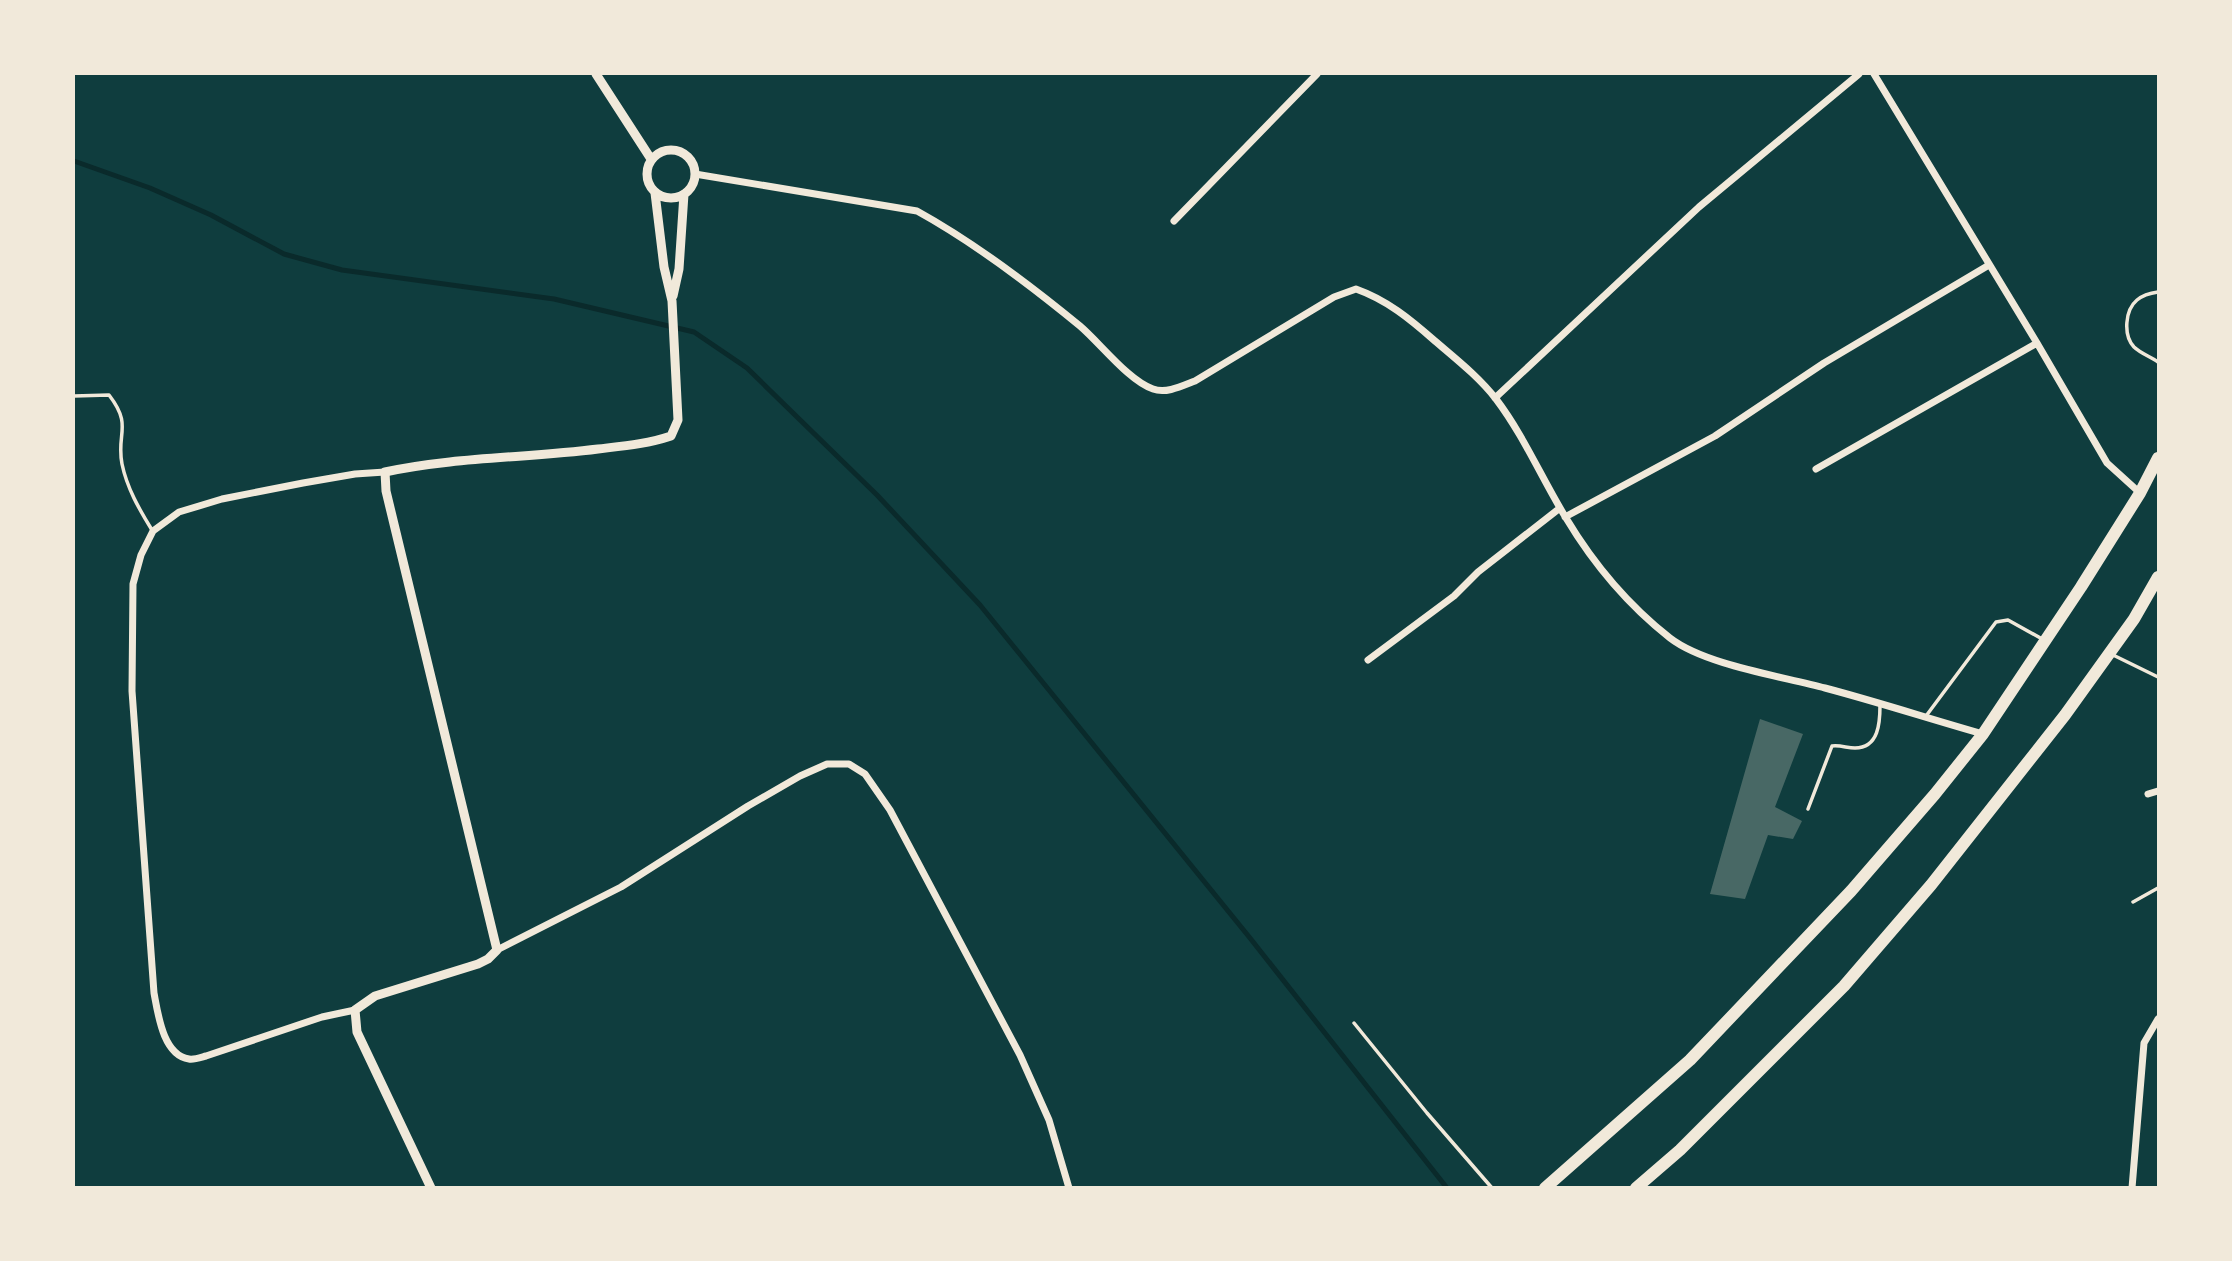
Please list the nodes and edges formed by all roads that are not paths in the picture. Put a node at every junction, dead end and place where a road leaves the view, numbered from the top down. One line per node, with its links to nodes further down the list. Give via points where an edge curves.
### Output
1 (596, 74): 5 (street)
2 (1317, 74): 9 (street)
3 (1859, 74): 16 (street, via 1699,207)
4 (1874, 74): 10 (street)
5 (651, 159): 6 (street, via 664,150 679,150 691,160); 7 (street, via 646,173)
6 (695, 174): 8 (street); 16 (street, via 917,211 1011,272 1155,390 1195,381 1304,314 1356,289 1409,319)
7 (655, 193): 8 (street, via 670,198); 12 (street)
8 (684, 194): 12 (street)
9 (1174, 221)
10 (1989, 265): 13 (street); 22 (street, via 1824,363 1715,436)
11 (2158, 292): 14 (lane, via 2135,301 2127,323 2135,348)
12 (672, 301): 19 (street, via 678,420 671,436 653,442)
13 (2038, 343): 18 (street); 20 (street, via 2107,463)
14 (2158, 362)
15 (74, 396): 23 (lane, via 109,395 120,409 121,461 129,489)
16 (1496, 398): 21 (street)
17 (2158, 458): 20 (highway)
18 (1816, 468)
19 (385, 472): 23 (street, via 222,499 179,512); 37 (street)
20 (2140, 493): 25 (highway)
21 (1560, 508): 22 (street); 27 (street)
22 (1565, 517): 29 (street, via 1623,594 1673,640 1705,657)
23 (153, 531): 38 (street, via 133,584 132,691 159,1021 174,1051 189,1059)
24 (2158, 577): 26 (highway)
25 (2045, 641): 30 (lane, via 2008,620 1996,621); 31 (highway)
26 (2109, 653): 28 (lane); 45 (highway, via 1931,884 1844,986)
27 (1368, 660)
28 (2158, 677)
29 (1880, 703): 30 (street); 34 (lane, via 1880,728 1870,743 1856,748 1832,746)
30 (1925, 717): 31 (street)
31 (1983, 734): 44 (highway, via 1851,891 1690,1060)
32 (2158, 791): 33 (street)
33 (2148, 794)
34 (1808, 809)
35 (2158, 888): 36 (lane)
36 (2133, 902)
37 (497, 950): 38 (street, via 478,964 375,996); 42 (street, via 621,887 800,776 827,764 849,764 865,774 891,810 1020,1055 1049,1120)
38 (355, 1010): 41 (street, via 357,1032)
39 (2158, 1019): 46 (street, via 2144,1043)
40 (1354, 1023): 43 (lane)
41 (431, 1188)
42 (1069, 1188)
43 (1492, 1188)
44 (1545, 1188)
45 (1636, 1188)
46 (2132, 1188)

